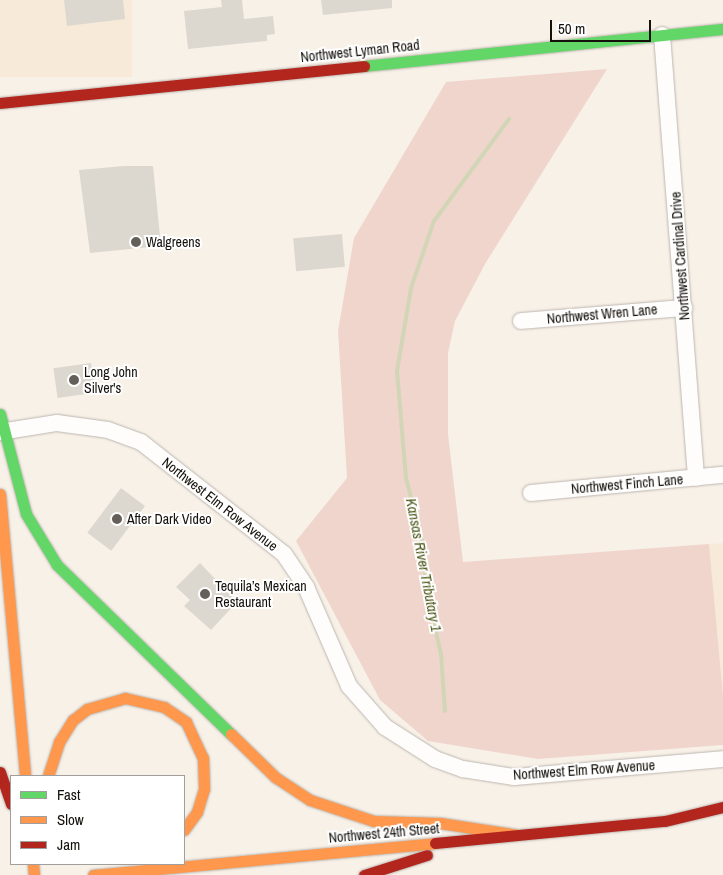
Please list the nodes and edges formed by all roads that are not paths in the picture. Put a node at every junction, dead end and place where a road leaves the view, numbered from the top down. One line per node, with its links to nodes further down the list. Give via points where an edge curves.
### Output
1 (723, 29): 2 (main road, Northwest Lyman Road)
2 (662, 35): 3 (main road, Northwest Lyman Road); 4 (street, Northwest Cardinal Drive)
3 (0, 103)
4 (684, 308): 5 (street, Northwest Wren Lane); 9 (street, Northwest Cardinal Drive)
5 (521, 321)
6 (0, 414): 7 (main road)
7 (2, 431): 12 (street, Northwest Elm Row Avenue, via 57,423 77,424 140,442 284,554 306,586 349,686 385,727 435,759 463,769 514,777); 21 (main road, via 26,514 57,565 275,777 310,800 374,821 440,822)
8 (723, 476): 9 (street, Northwest Finch Lane)
9 (696, 478): 10 (street, Northwest Finch Lane)
10 (531, 493)
11 (0, 494): 14 (main road)
12 (723, 758)
13 (0, 772): 16 (main road)
14 (25, 775)
15 (48, 775): 20 (main road, via 59,742 73,720 86,709 125,698 164,707 186,722 203,758 204,789 197,812)
16 (10, 801)
17 (723, 807): 18 (main road, Northwest 24th Street)
18 (665, 822): 19 (main road, Northwest 24th Street); 21 (main road, Northwest 24th Street)
19 (706, 826)
20 (185, 829)
21 (518, 835): 22 (main road, Northwest 24th Street)
22 (480, 838): 24 (main road, Northwest 24th Street); 26 (main road)
23 (123, 865): 24 (main road)
24 (108, 874): 25 (main road, Northwest 24th Street)
25 (92, 875)
26 (364, 875)

